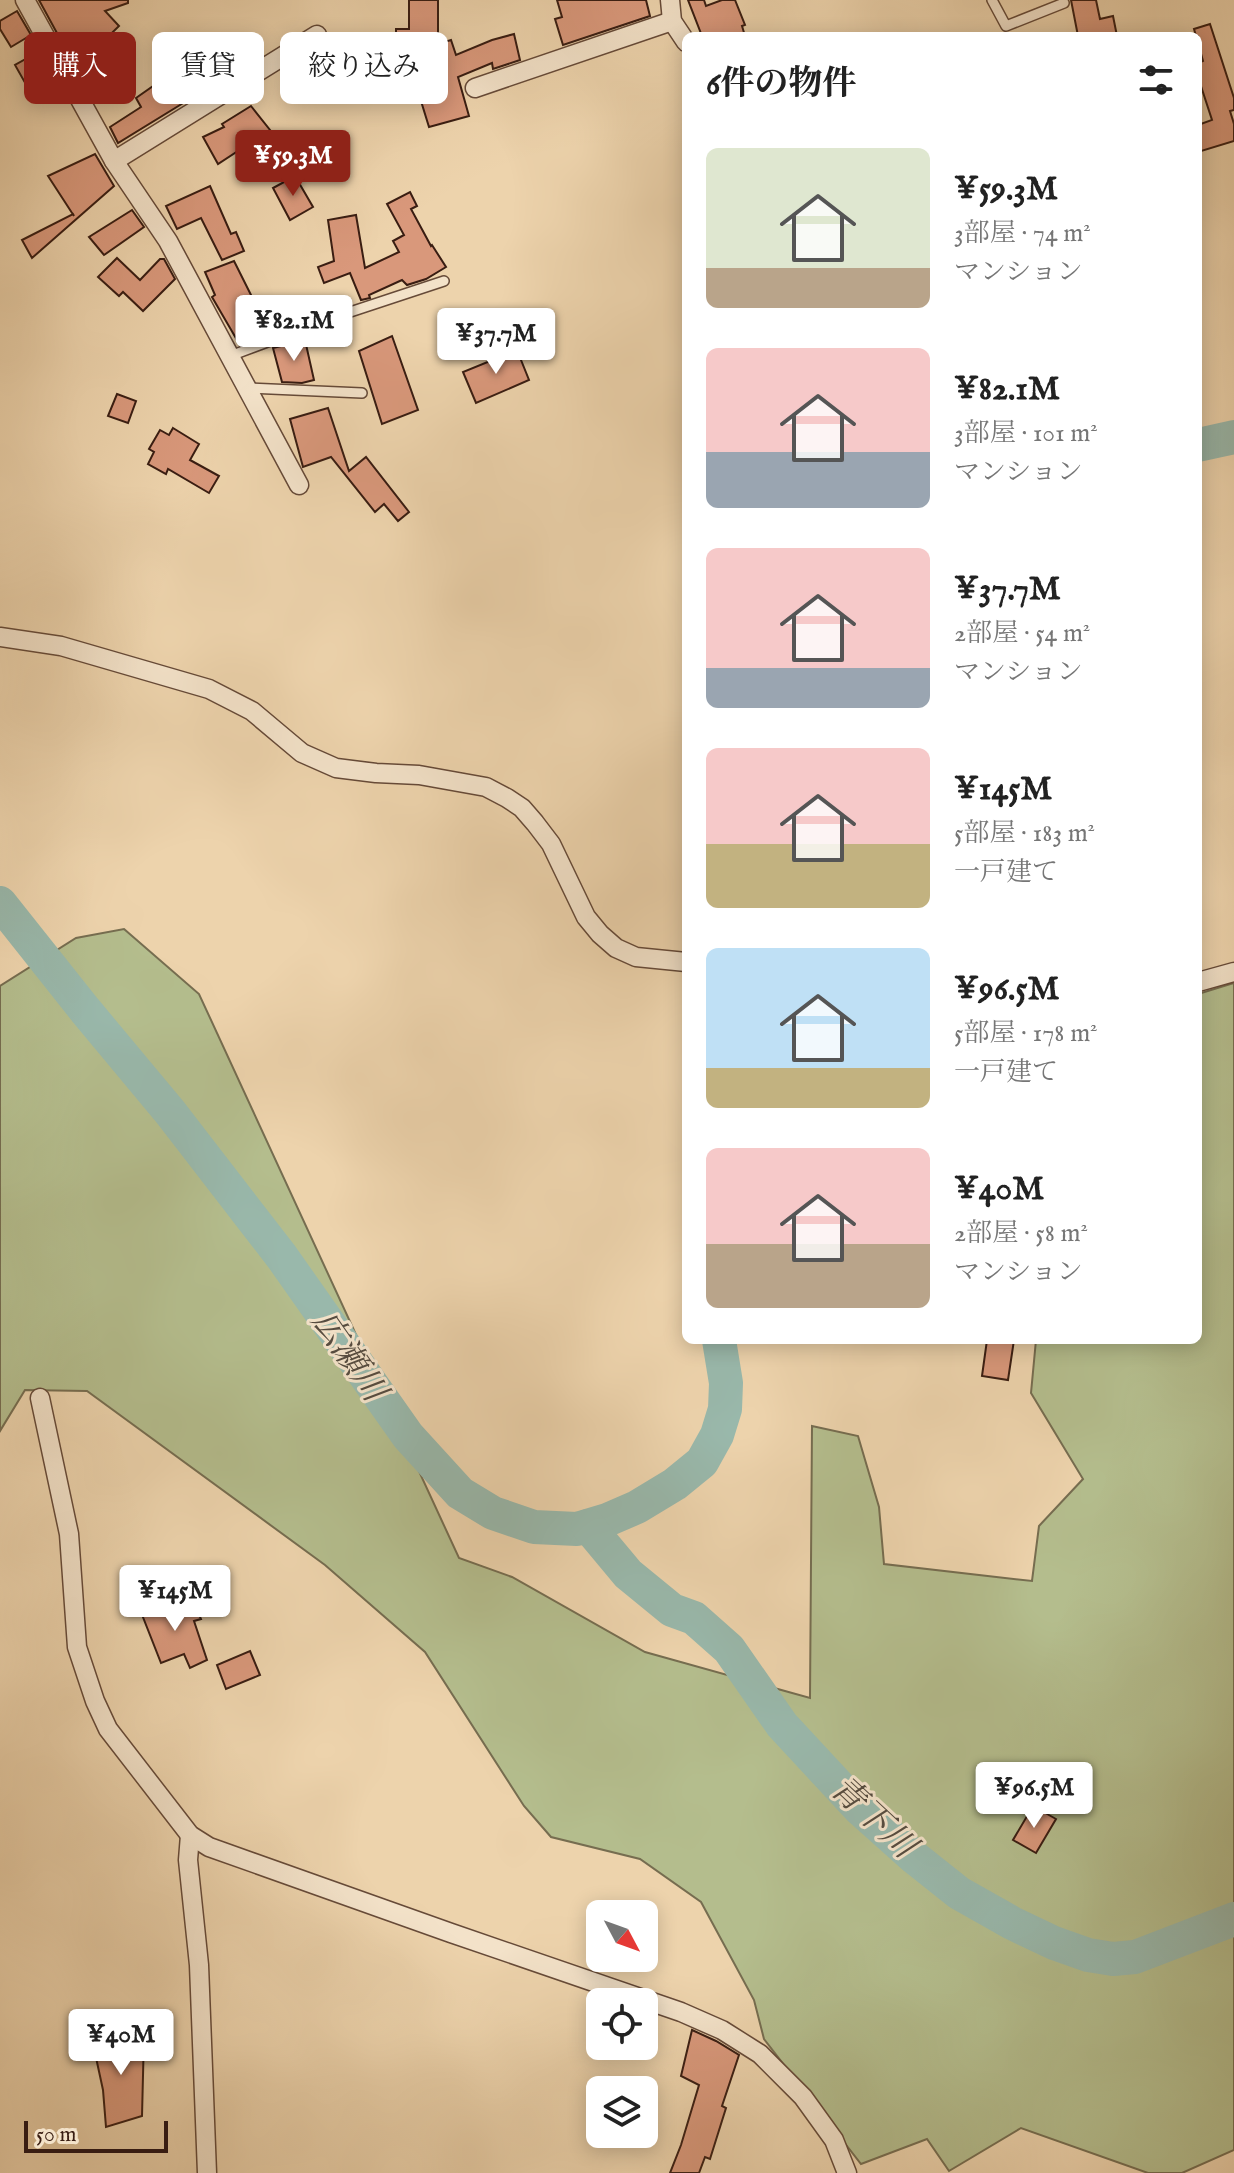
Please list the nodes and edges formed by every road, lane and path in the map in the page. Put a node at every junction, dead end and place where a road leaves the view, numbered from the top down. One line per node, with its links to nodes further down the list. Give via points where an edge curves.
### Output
1 (25, 0): 9 (street)
2 (670, 0): 5 (street)
3 (992, 0): 4 (lane, via 1006,26)
4 (1064, 3)
5 (672, 21): 6 (street); 8 (street)
6 (682, 36)
7 (280, 58): 9 (street)
8 (475, 88)
9 (114, 161): 11 (street, via 168,241)
10 (444, 281): 11 (lane)
11 (230, 356): 12 (street)
12 (247, 388): 13 (lane); 14 (street)
13 (362, 393)
14 (299, 485)
15 (0, 637): 16 (street, via 61,646 209,689 252,711 302,753 336,768 486,787 522,808 535,823 600,934 636,957)
16 (682, 962)
17 (1234, 972): 18 (street)
18 (1202, 981)
19 (40, 1398): 20 (street, via 69,1534 77,1647 95,1701 108,1729)
20 (190, 1835): 21 (street); 22 (street, via 209,1847 722,2030 760,2054 803,2097 834,2140)
21 (207, 2173)
22 (847, 2173)

